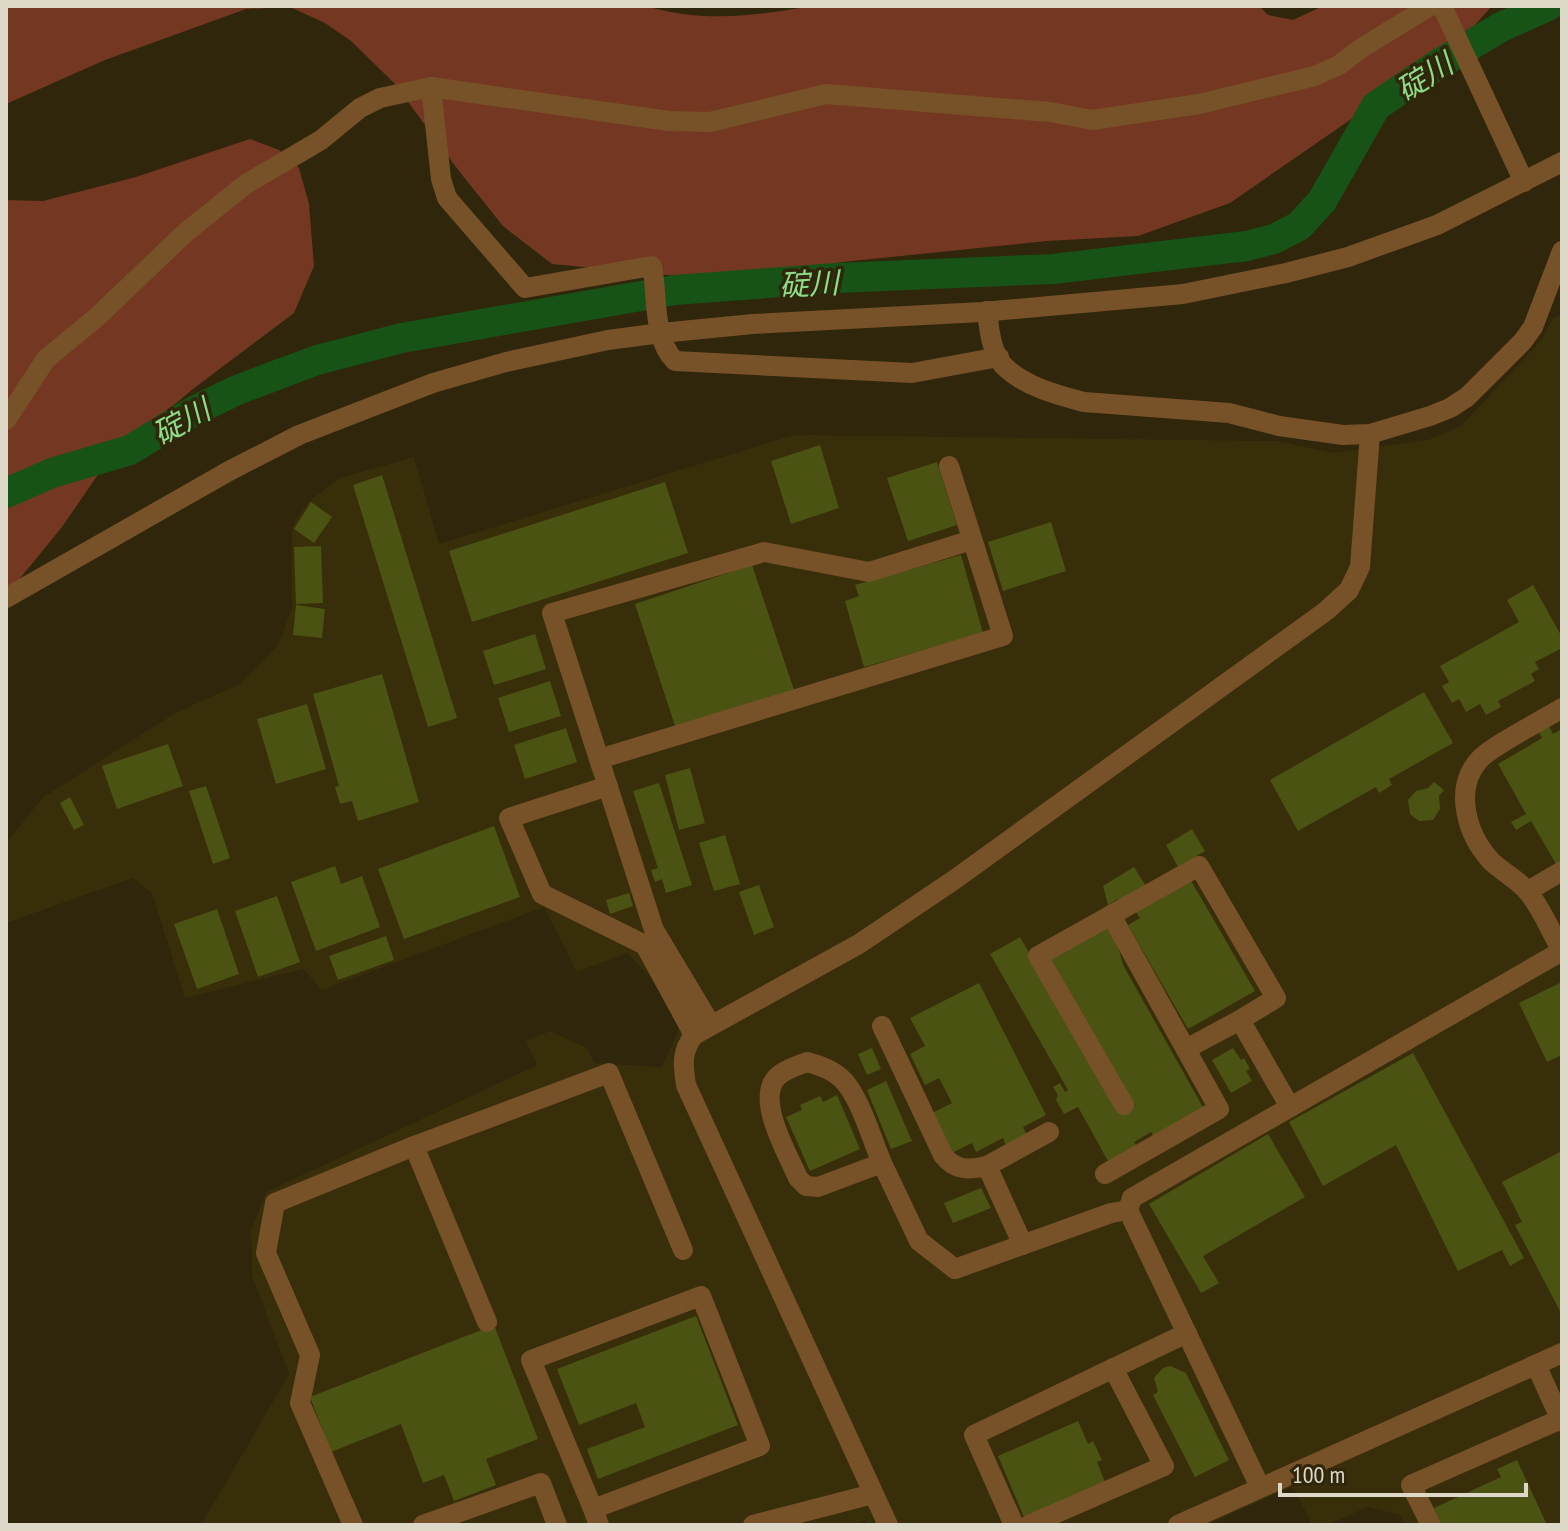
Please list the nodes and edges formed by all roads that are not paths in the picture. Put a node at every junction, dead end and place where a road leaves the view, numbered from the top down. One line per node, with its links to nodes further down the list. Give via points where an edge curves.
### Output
1 (1430, 6): 3 (street, via 1315,76 1199,104 1092,120 826,94 710,122 669,121)
2 (1442, 6): 5 (street)
3 (431, 87): 8 (street, via 447,198 525,288 652,266); 10 (street, via 360,108 321,140 246,184 46,359)
4 (1562, 162): 5 (street)
5 (1524, 182): 7 (street, via 1437,225 1286,273 1183,294)
6 (1562, 251): 11 (street, via 1533,327 1486,379 1450,408)
7 (987, 311): 8 (street); 9 (street)
8 (661, 333): 9 (street, via 675,361 693,364 912,373); 14 (street, via 506,362 433,383 313,429)
9 (999, 357): 11 (street, via 1024,380 1084,402 1229,413 1279,426)
10 (6, 420)
11 (1370, 434): 24 (street, via 1360,567 1349,590 1326,611 859,944)
12 (949, 466): 13 (street)
13 (972, 540): 16 (street, via 1003,636); 16 (street, via 869,572 764,552 552,613)
14 (6, 598)
15 (1562, 708): 19 (street, via 1481,757 1468,782 1465,804 1477,841 1489,859)
16 (599, 759): 17 (street)
17 (608, 786): 24 (street, via 654,930); 24 (street, via 509,818 542,894 645,945)
18 (1562, 871): 19 (street)
19 (1528, 891): 21 (street)
20 (1111, 915): 22 (street, via 1199,866 1276,998); 25 (street); 26 (street, via 1038,956)
21 (1562, 951): 27 (street)
22 (1240, 1020): 25 (street); 27 (street)
23 (882, 1026): 31 (street, via 950,1165 969,1170)
24 (703, 1030): 44 (street, via 686,1045 686,1085)
25 (1186, 1049): 32 (street, via 1219,1109)
26 (1124, 1105)
27 (1290, 1107): 33 (street, via 1132,1198)
28 (1049, 1132): 31 (street)
29 (414, 1146): 35 (street, via 609,1073); 36 (street); 46 (street, via 275,1203 266,1253 310,1355 300,1403)
30 (882, 1163): 30 (street, via 818,1187 806,1186 770,1110 768,1094 775,1078 807,1062 842,1079); 34 (street, via 919,1241 955,1269)
31 (987, 1166): 34 (street)
32 (1105, 1174)
33 (1128, 1210): 34 (street); 37 (street)
34 (1023, 1245)
35 (683, 1250)
36 (487, 1322)
37 (1187, 1333): 40 (street); 43 (street)
38 (1562, 1353): 39 (street)
39 (1536, 1365): 41 (street); 43 (street)
40 (1113, 1368): 51 (street, via 974,1435); 52 (street, via 1164,1466)
41 (1557, 1398): 42 (street)
42 (1561, 1421): 54 (street, via 1411,1485)
43 (1260, 1487): 53 (street)
44 (873, 1494): 49 (street); 50 (street)
45 (596, 1517): 45 (street, via 531,1360 701,1296 760,1446)
46 (353, 1525)
47 (423, 1525): 48 (street, via 541,1483)
48 (557, 1525)
49 (753, 1525)
50 (888, 1525)
51 (1014, 1525)
52 (1029, 1525)
53 (1178, 1525)
54 (1431, 1525)

